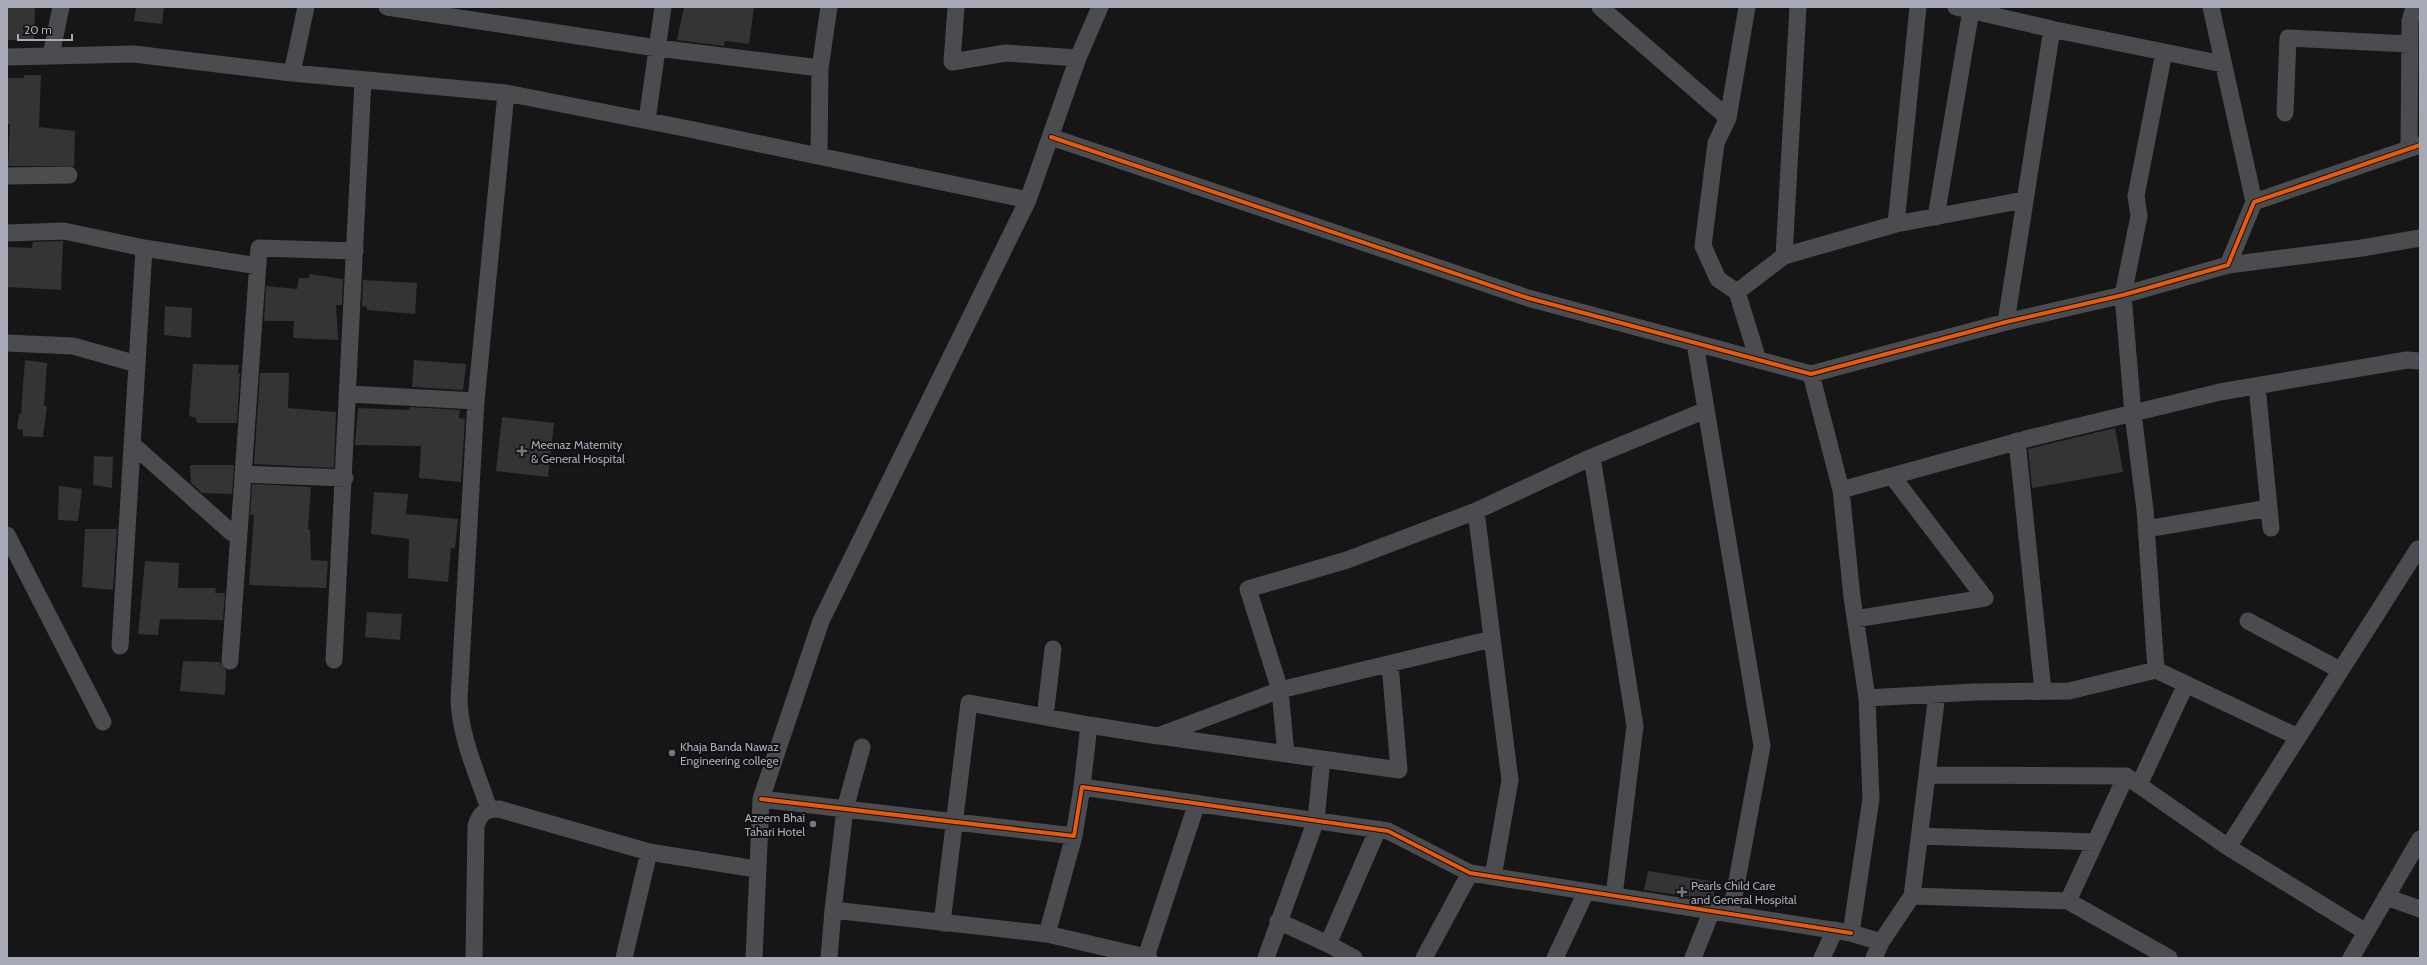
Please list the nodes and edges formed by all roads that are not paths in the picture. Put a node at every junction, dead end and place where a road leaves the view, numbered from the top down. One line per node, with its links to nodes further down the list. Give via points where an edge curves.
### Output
1 (61, 7): 19 (street)
2 (306, 7): 24 (street)
3 (387, 7): 17 (street)
4 (663, 7): 17 (street)
5 (829, 7): 23 (street)
6 (956, 7): 21 (street, via 952,62 1006,53)
7 (1100, 7): 21 (street)
8 (1600, 7): 28 (street)
9 (1746, 7): 28 (street)
10 (1798, 7): 44 (street)
11 (1918, 7): 39 (street)
12 (2211, 7): 22 (street)
13 (2414, 7): 16 (street, via 2410,21)
14 (1963, 9): 15 (street); 38 (street)
15 (2046, 28): 18 (street); 36 (street, via 2052,29)
16 (2409, 44): 27 (street, via 2288,38); 31 (street)
17 (657, 48): 23 (street); 29 (street)
18 (2164, 52): 22 (street); 48 (street, via 2136,196 2139,216)
19 (51, 55): 20 (street); 24 (street, via 134,54)
20 (7, 57)
21 (1078, 58): 30 (street)
22 (2223, 64): 37 (street)
23 (820, 68): 32 (street)
24 (292, 73): 25 (street)
25 (363, 80): 26 (street); 43 (street)
26 (506, 93): 29 (street); 58 (street)
27 (2285, 113)
28 (1728, 118): 47 (street, via 1716,143 1703,246 1718,279)
29 (647, 120): 32 (street)
30 (1051, 138): 35 (street); 51 (street, via 1528,298)
31 (2415, 146): 37 (street)
32 (819, 156): 35 (street)
33 (69, 175): 34 (street)
34 (7, 176)
35 (1028, 200): 101 (street, via 821,622)
36 (2024, 200): 38 (street); 49 (street)
37 (2254, 202): 45 (street)
38 (1936, 217): 39 (street)
39 (1896, 224): 44 (street)
40 (7, 233): 42 (street, via 64,230)
41 (2420, 238): 45 (street)
42 (144, 248): 46 (street); 54 (street)
43 (355, 251): 46 (street, via 259,248); 57 (street)
44 (1784, 256): 47 (street)
45 (2228, 265): 48 (street)
46 (258, 266): 64 (street)
47 (1736, 292): 52 (street)
48 (2123, 295): 49 (street); 60 (street)
49 (2006, 322): 55 (street)
50 (7, 343): 54 (street, via 72,346)
51 (1695, 343): 52 (street); 59 (street)
52 (1758, 360): 55 (street)
53 (2420, 361): 56 (street, via 2407,360)
54 (137, 364): 62 (street)
55 (1811, 374): 67 (street)
56 (2257, 386): 60 (street); 68 (street)
57 (349, 394): 58 (street); 66 (street)
58 (476, 401): 104 (street, via 459,699 464,734)
59 (1706, 410): 63 (street); 125 (street, via 1762,746)
60 (2133, 414): 61 (street); 71 (street)
61 (2017, 441): 65 (street); 87 (street)
62 (132, 444): 72 (street); 78 (street)
63 (1592, 457): 69 (street); 118 (street, via 1635,726)
64 (243, 474): 66 (street); 81 (street)
65 (1892, 476): 67 (street); 75 (street, via 1986,598)
66 (345, 478): 80 (street)
67 (1841, 490): 75 (street)
68 (2269, 508): 70 (street); 71 (street)
69 (1476, 511): 77 (street); 86 (street, via 1346,560 1248,589)
70 (2271, 528)
71 (2146, 529): 83 (street)
72 (232, 533)
73 (7, 535): 91 (street)
74 (2420, 550): 84 (street, via 2418,549)
75 (1855, 619): 89 (street)
76 (2248, 621): 84 (street)
77 (1492, 639): 82 (street); 116 (street, via 1510,780)
78 (120, 646)
79 (1053, 649): 90 (street)
80 (334, 660)
81 (230, 661)
82 (1390, 664): 86 (street); 97 (street, via 1398,770)
83 (2156, 670): 85 (street); 87 (street, via 2069,691)
84 (2340, 670): 94 (street)
85 (2186, 684): 94 (street); 99 (street)
86 (1280, 690): 93 (street); 96 (street)
87 (2043, 691): 88 (street)
88 (1937, 694): 89 (street); 98 (street)
89 (1867, 698): 128 (street, via 1871,799)
90 (1045, 717): 92 (street); 106 (street, via 969,703)
91 (103, 722)
92 (1089, 725): 93 (street); 100 (street)
93 (1158, 736): 96 (street)
94 (2298, 737): 112 (street)
95 (862, 747): 103 (street)
96 (1286, 754): 97 (street)
97 (1322, 759): 105 (street)
98 (1927, 775): 99 (street); 109 (street)
99 (2132, 780): 111 (street); 112 (street)
100 (1082, 787): 102 (street); 108 (street)
101 (761, 799): 103 (street); 114 (street)
102 (1197, 803): 105 (street); 137 (street)
103 (845, 808): 106 (street); 123 (street)
104 (489, 809): 113 (street, via 499,809); 133 (street, via 479,816 476,826)
105 (1316, 820): 107 (street); 126 (street)
106 (955, 823): 108 (street); 127 (street)
107 (1378, 829): 115 (street, via 1388,830); 132 (street)
108 (1074, 836): 130 (street)
109 (1920, 836): 111 (street); 119 (street)
110 (2420, 839): 120 (street)
111 (2095, 842): 121 (street)
112 (2228, 847): 129 (street)
113 (649, 852): 114 (street); 134 (street)
114 (756, 868): 135 (street)
115 (1470, 873): 116 (street); 140 (street)
116 (1493, 877): 117 (street)
117 (1586, 892): 118 (street); 141 (street)
118 (1614, 896): 124 (street)
119 (1912, 896): 121 (street); 131 (street)
120 (2386, 898): 122 (street); 129 (street)
121 (2068, 901): 145 (street)
122 (2420, 909)
123 (833, 910): 127 (street); 136 (street)
124 (1712, 910): 125 (street); 142 (street)
125 (1731, 913): 128 (street)
126 (1278, 921): 132 (street); 138 (street)
127 (942, 923): 130 (street)
128 (1843, 932): 131 (street); 143 (street)
129 (2366, 932): 146 (street)
130 (1047, 934): 137 (street)
131 (1881, 942): 144 (street)
132 (1328, 944): 139 (street)
133 (474, 958)
134 (624, 958)
135 (754, 958)
136 (829, 958)
137 (1147, 958)
138 (1266, 958)
139 (1354, 958)
140 (1424, 958)
141 (1555, 958)
142 (1693, 958)
143 (1822, 958)
144 (1874, 958)
145 (2169, 958)
146 (2351, 958)

